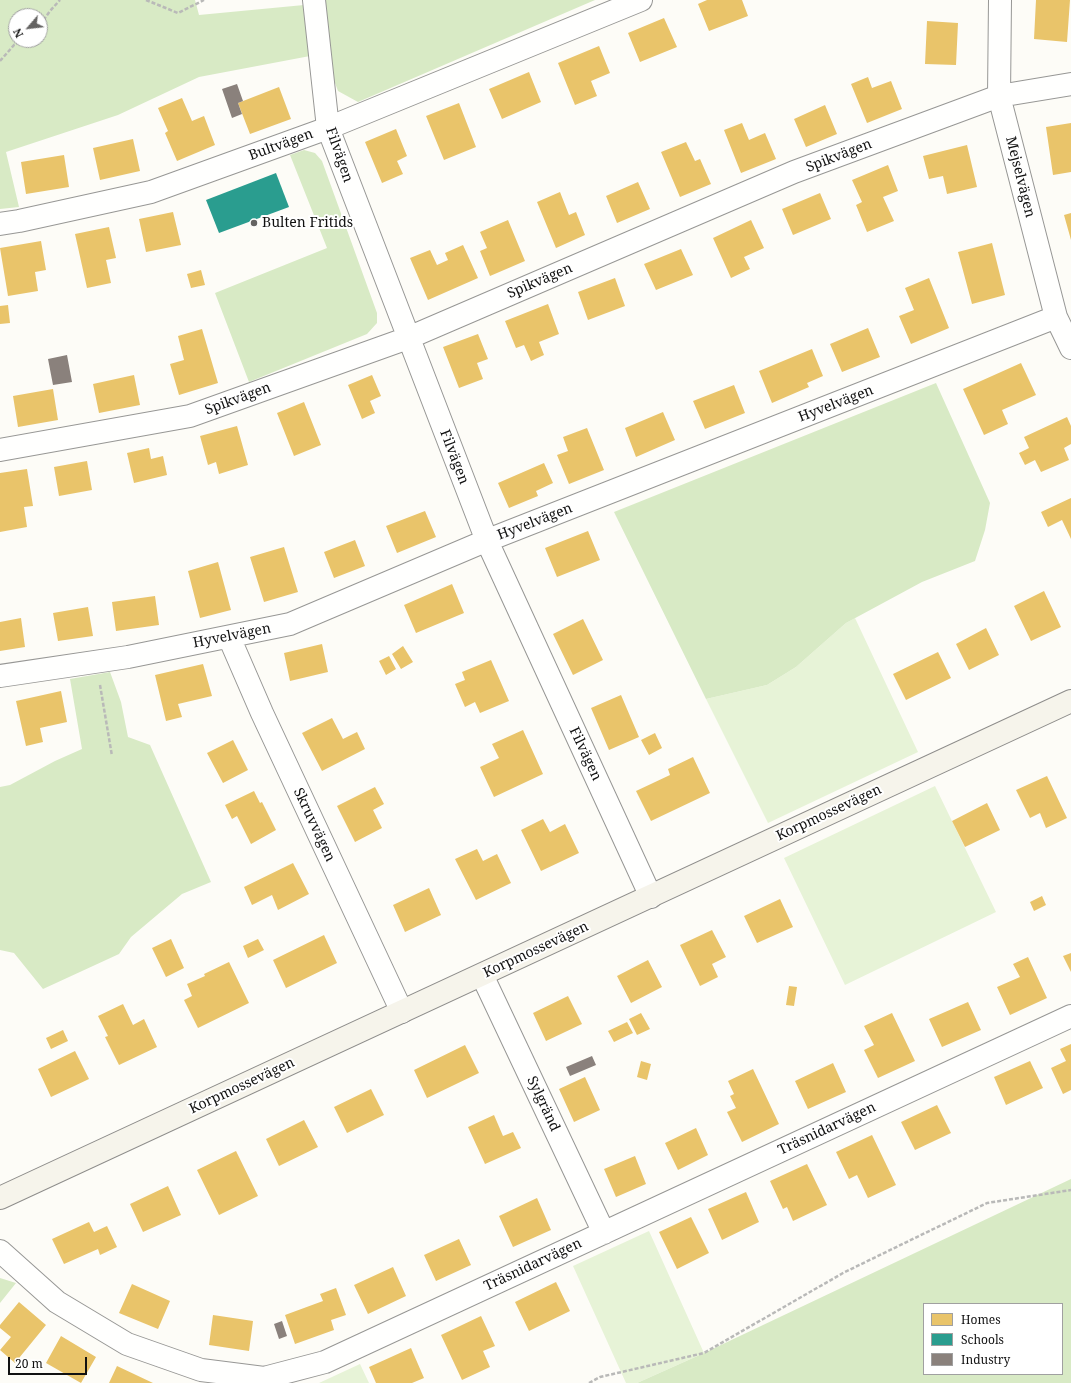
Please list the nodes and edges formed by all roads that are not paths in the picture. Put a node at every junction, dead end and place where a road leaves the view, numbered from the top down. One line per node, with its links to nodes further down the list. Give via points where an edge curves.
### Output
1 (314, 0): 6 (street, Filvägen)
2 (641, 0): 6 (street, Bultvägen)
3 (1000, 0): 5 (street, Mejselvägen)
4 (1071, 84): 5 (street, Spikvägen)
5 (999, 96): 8 (street, Mejselvägen); 9 (street, Spikvägen, via 794,172)
6 (328, 128): 7 (street, Bultvägen, via 151,192); 9 (street, Filvägen)
7 (0, 224)
8 (1056, 317): 10 (street, Mejselvägen); 12 (street, Hyvelvägen)
9 (408, 338): 11 (street, Spikvägen, via 190,416); 12 (street, Filvägen)
10 (1071, 348)
11 (0, 450)
12 (487, 541): 13 (street, Hyvelvägen, via 290,624); 16 (street, Filvägen)
13 (229, 637): 14 (street, Hyvelvägen, via 128,657); 18 (street, Skruvvägen)
14 (0, 676)
15 (1071, 701): 16 (street, Korpmossevägen)
16 (651, 897): 17 (street, Korpmossevägen)
17 (482, 975): 18 (street, Korpmossevägen); 21 (street, Sylgränd)
18 (402, 1012): 20 (street, Korpmossevägen)
19 (1071, 1016): 21 (street, Träsnidarvägen)
20 (0, 1198)
21 (604, 1233): 22 (street, Träsnidarvägen, via 325,1362 264,1378 201,1370 128,1344 57,1302)
22 (0, 1251)

